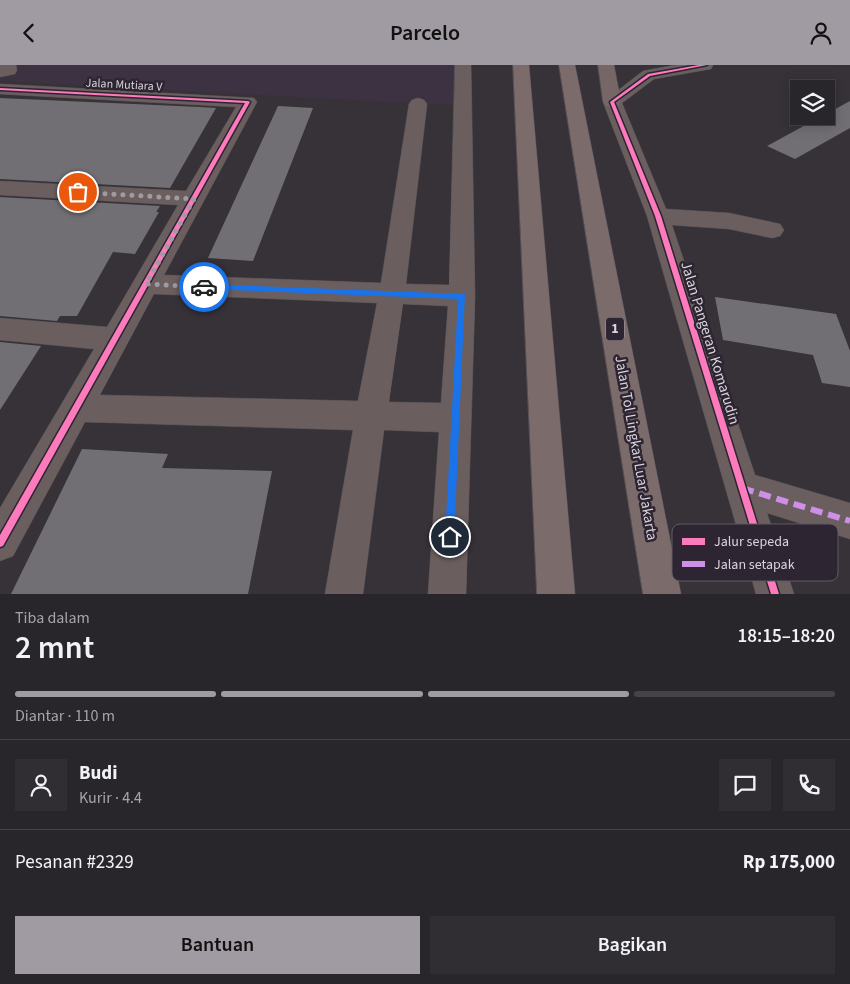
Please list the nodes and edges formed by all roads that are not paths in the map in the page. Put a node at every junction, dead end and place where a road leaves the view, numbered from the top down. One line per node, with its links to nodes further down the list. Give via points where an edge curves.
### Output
1 (463, 65): 15 (street)
2 (521, 65): 28 (highway)
3 (567, 65): 29 (highway, Jalan Tol Lingkar Luar Jakarta / 1)
4 (606, 65): 7 (main road)
5 (705, 65): 7 (street, via 648,75)
6 (0, 89): 10 (street, Jalan Mutiara V, via 248,102)
7 (612, 102): 11 (street, Jalan Pangeran Komarudin)
8 (418, 104): 14 (street)
9 (0, 188): 10 (street)
10 (194, 199): 13 (street)
11 (658, 216): 12 (street, via 740,221); 21 (street, Jalan Pangeran Komarudin)
12 (772, 230)
13 (146, 284): 14 (street); 17 (street)
14 (392, 293): 15 (street); 19 (street)
15 (462, 296): 20 (street)
16 (0, 329): 17 (street)
17 (115, 339): 18 (street)
18 (76, 409): 19 (street); 24 (street)
19 (371, 416): 20 (street); 26 (street)
20 (455, 419): 27 (street)
21 (742, 488): 22 (street); 23 (street, Jalan Pangeran Komarudin)
22 (850, 521)
23 (753, 524)
24 (0, 543)
25 (771, 581): 30 (street, Jalan Pangeran Komarudin)
26 (344, 594)
27 (447, 594)
28 (556, 594)
29 (662, 594)
30 (775, 594)

